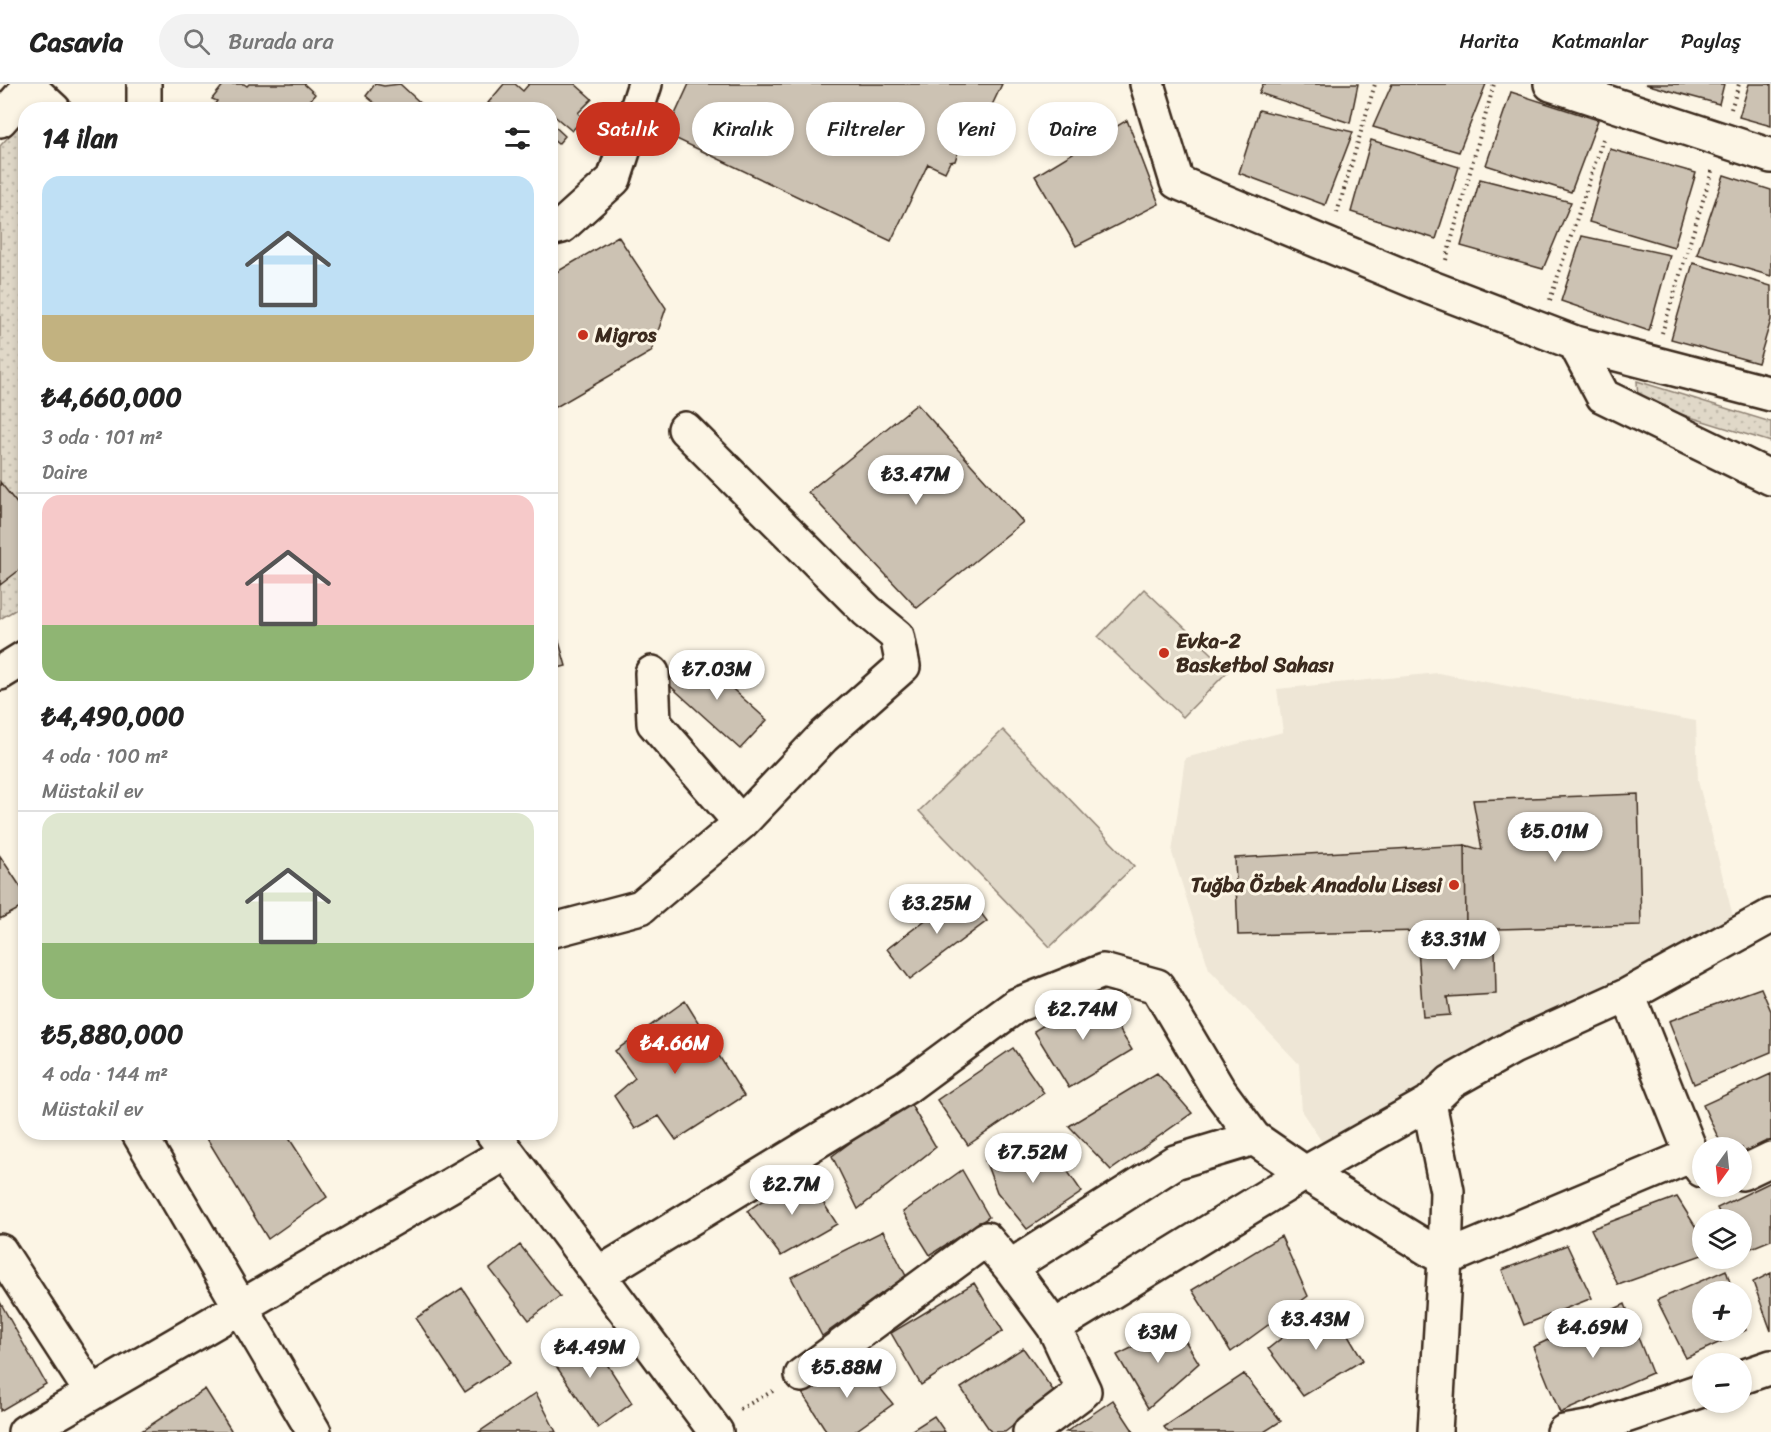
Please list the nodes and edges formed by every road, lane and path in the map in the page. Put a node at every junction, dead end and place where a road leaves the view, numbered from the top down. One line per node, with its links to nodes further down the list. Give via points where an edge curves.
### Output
1 (144, 84): 9 (street)
2 (645, 84): 14 (street, via 614,179)
3 (1146, 84): 15 (street, via 1177,182)
4 (1375, 84): 15 (path)
5 (1494, 84): 16 (path)
6 (1551, 84): 10 (street)
7 (27, 85): 8 (street); 11 (street)
8 (45, 102)
9 (144, 102)
10 (1614, 105): 12 (street); 17 (path)
11 (0, 120)
12 (1722, 140): 13 (street); 19 (path)
13 (1771, 156)
14 (558, 227)
15 (1328, 245): 16 (street)
16 (1438, 290): 17 (street)
17 (1540, 329): 18 (street)
18 (1575, 343): 19 (street); 22 (street, via 1603,396)
19 (1653, 363): 20 (street)
20 (1771, 394)
21 (685, 429): 26 (street, via 867,611 897,636 903,666 824,737)
22 (1771, 478)
23 (18, 662): 24 (street)
24 (0, 673)
25 (652, 673): 26 (street, via 654,723)
26 (741, 823): 28 (street, via 640,906)
27 (1771, 916): 29 (street)
28 (558, 929)
29 (1628, 995): 30 (street, via 1513,1047 1451,1082); 34 (street)
30 (1429, 1103): 38 (street); 40 (street, via 1447,1191)
31 (1254, 1138): 38 (street); 41 (street, via 1175,1162); 42 (street, via 1218,1089 1157,986 1103,971 1017,1005 906,1088)
32 (143, 1140): 43 (street)
33 (499, 1143): 42 (street); 43 (street)
34 (1692, 1150)
35 (1771, 1159): 37 (street)
36 (1692, 1164): 40 (street)
37 (1752, 1168)
38 (1305, 1173): 40 (street); 44 (street)
39 (0, 1251): 48 (street)
40 (1445, 1259): 54 (street)
41 (1010, 1267): 44 (street); 47 (street, via 986,1239)
42 (599, 1274): 50 (street)
43 (240, 1307): 48 (street); 52 (street)
44 (1054, 1327): 53 (street, via 1084,1391)
45 (1771, 1367): 46 (street)
46 (1752, 1374)
47 (802, 1375): 50 (path)
48 (92, 1393): 51 (street)
49 (1692, 1393): 55 (street, via 1593,1427)
50 (713, 1429)
51 (25, 1432)
52 (314, 1432)
53 (1030, 1432)
54 (1435, 1432)
55 (1564, 1432)

